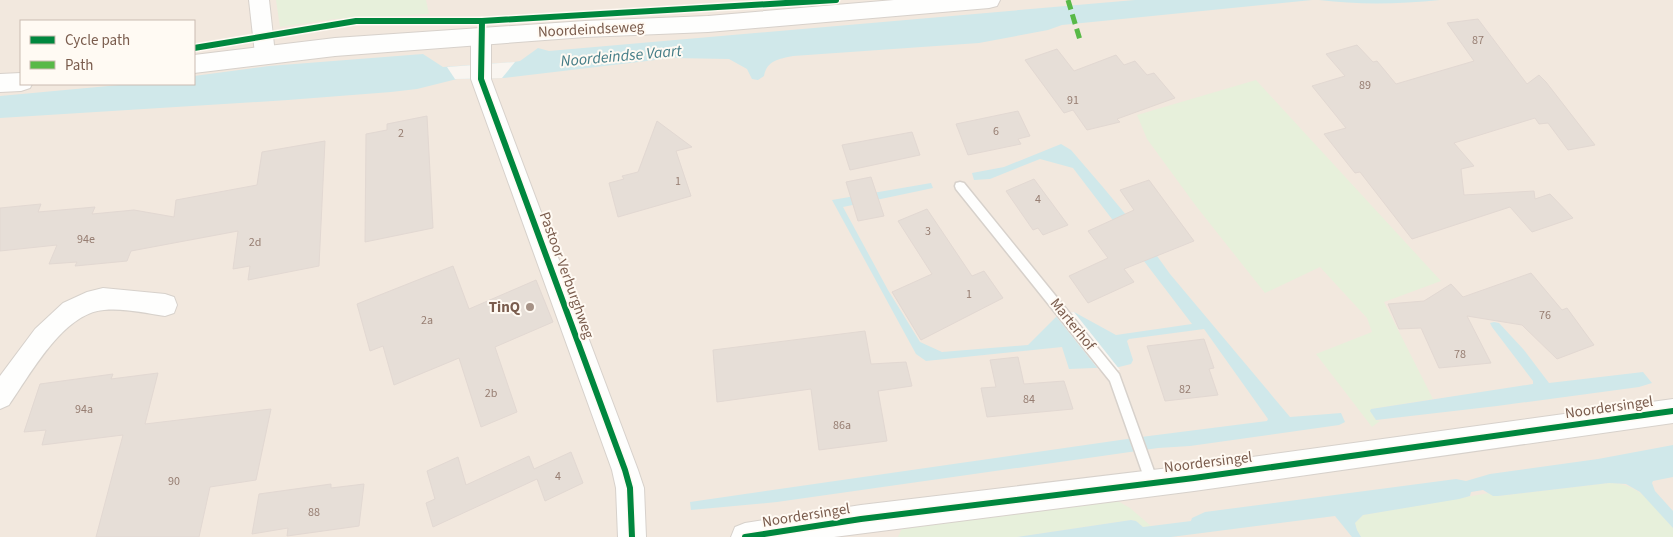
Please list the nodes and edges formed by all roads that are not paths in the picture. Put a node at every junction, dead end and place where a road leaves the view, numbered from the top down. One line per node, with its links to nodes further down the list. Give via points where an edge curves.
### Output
1 (258, 0): 4 (street)
2 (989, 0): 3 (street, Noordeindseweg, via 708,24)
3 (481, 36): 4 (street, Noordeindseweg, via 334,47); 13 (street, Pastoor Verburghweg, via 481,72 626,470)
4 (264, 45): 5 (street, Noordeindseweg)
5 (195, 64)
6 (20, 82): 7 (street)
7 (0, 83)
8 (960, 186): 12 (lane, Marterhof, via 1115,378)
9 (165, 305): 10 (street, via 102,298 82,304 62,317 42,338)
10 (0, 397)
11 (1673, 411): 12 (street, Noordersingel, via 1204,476)
12 (1148, 470): 14 (street, Noordersingel)
13 (632, 537)
14 (745, 537)

